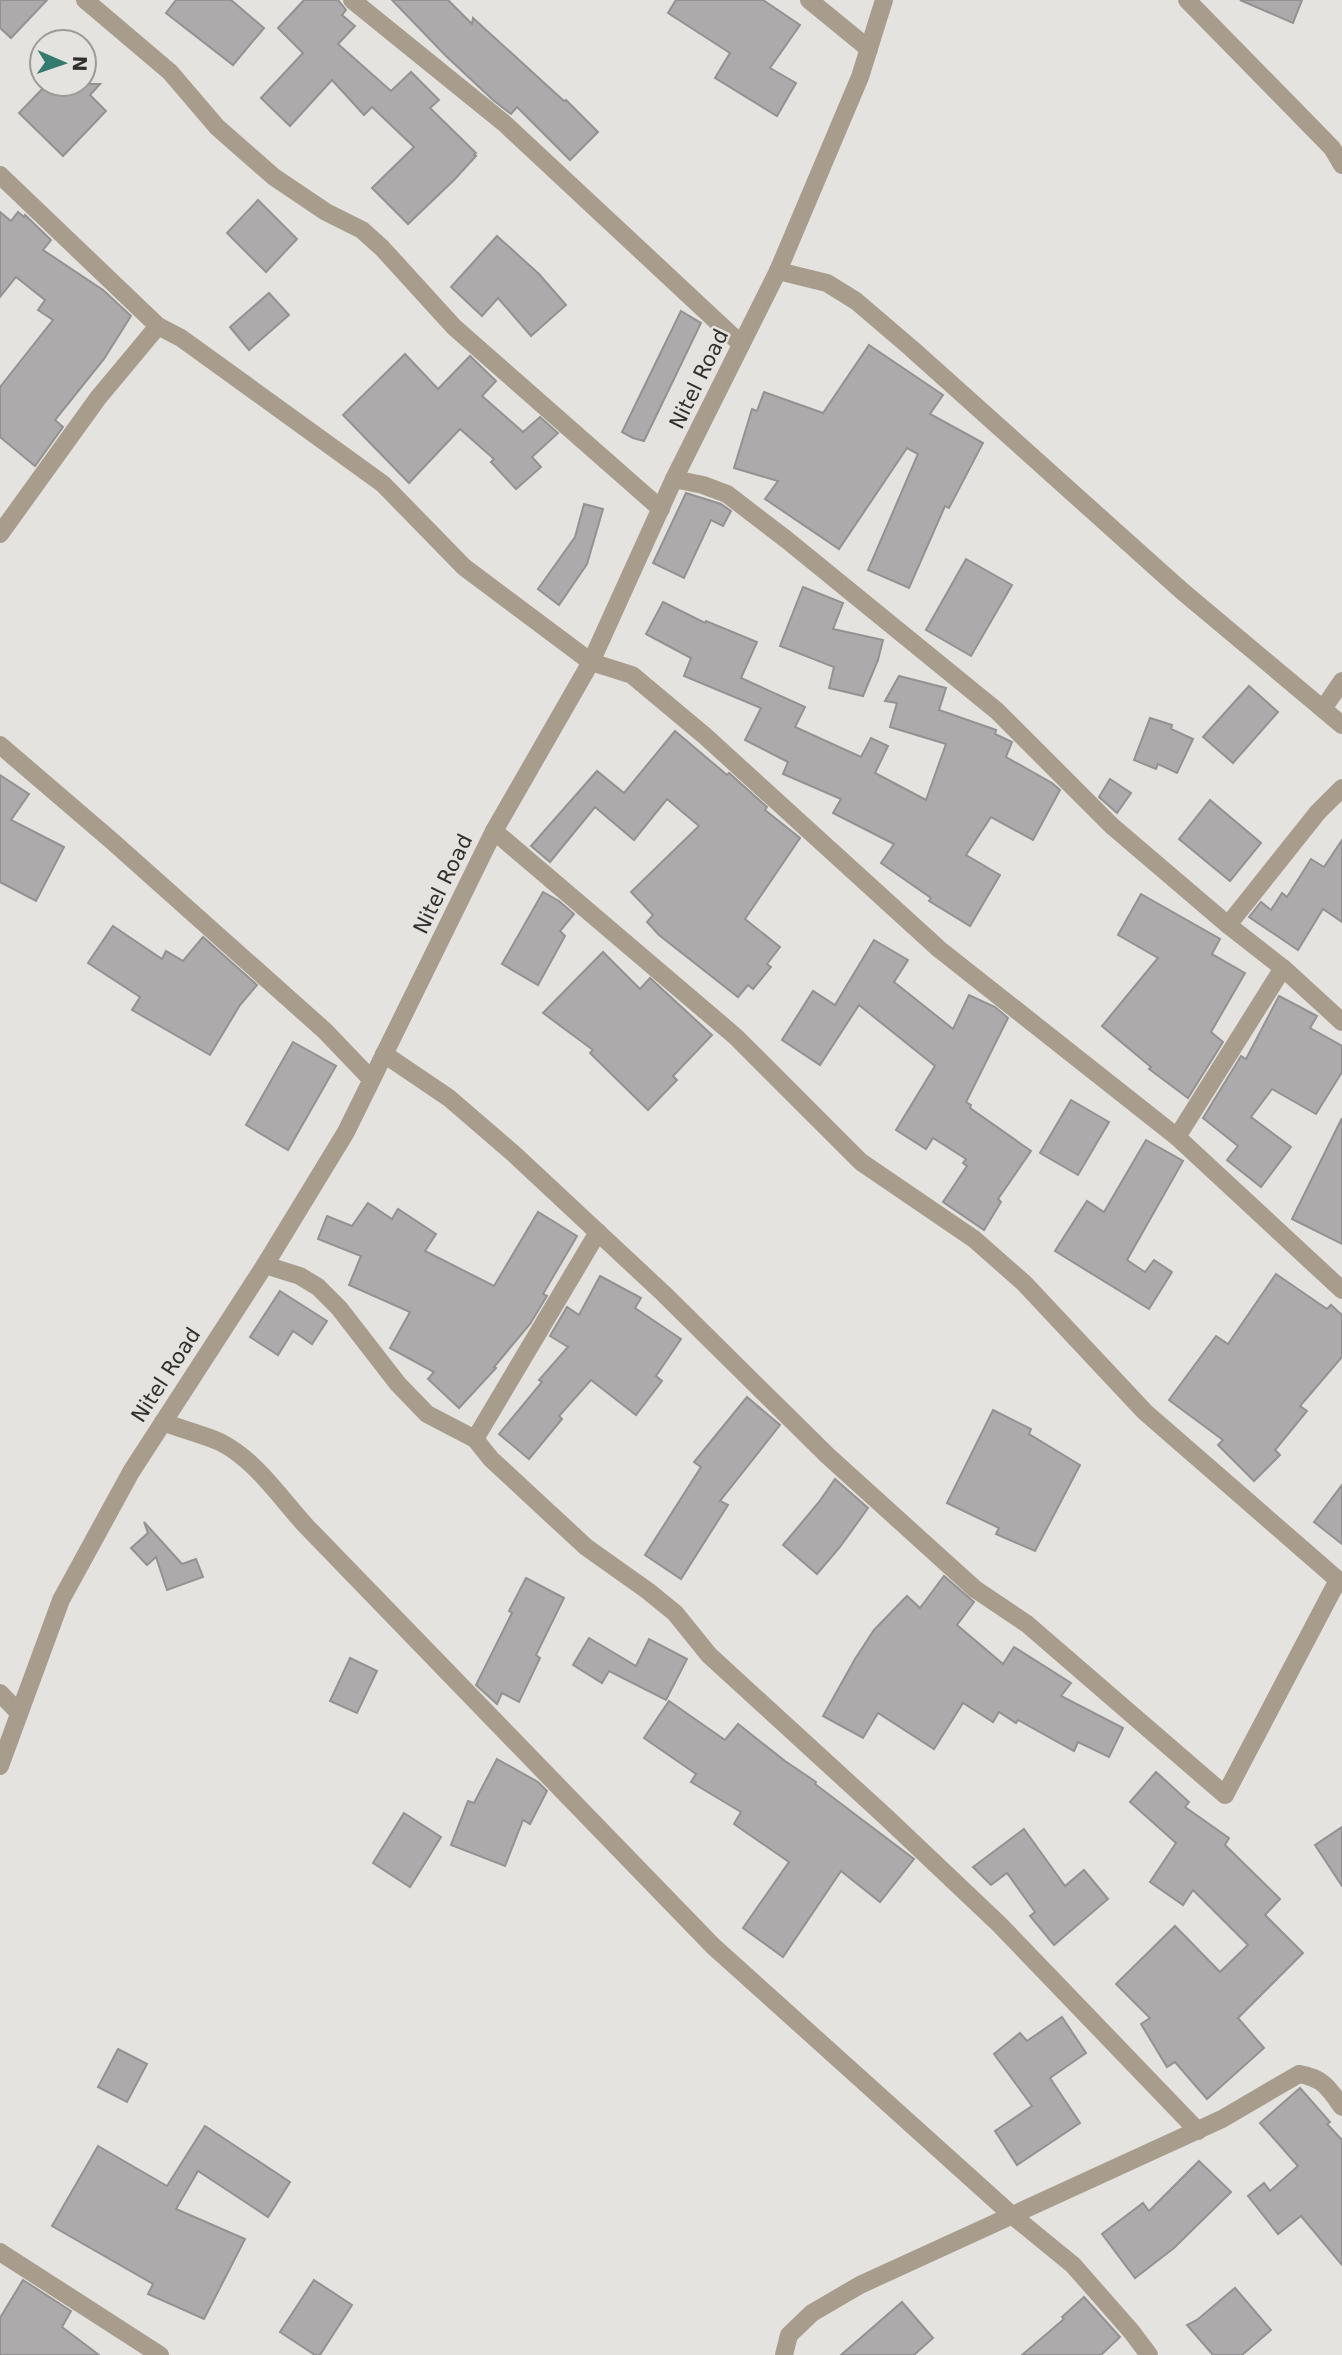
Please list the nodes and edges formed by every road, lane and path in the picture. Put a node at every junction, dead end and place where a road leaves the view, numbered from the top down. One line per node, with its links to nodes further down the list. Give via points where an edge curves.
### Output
1 (85, 0): 13 (street, via 170,72 216,127 274,177 362,230 454,327)
2 (352, 0): 11 (street, via 504,123)
3 (809, 0): 6 (street)
4 (884, 0): 6 (street, Nitel Road)
5 (1187, 0): 7 (street, via 1332,148)
6 (869, 49): 9 (street, Nitel Road)
7 (1342, 165)
8 (0, 174): 10 (street)
9 (778, 271): 11 (street, Nitel Road); 17 (street, via 827,283 856,302 1182,591)
10 (158, 326): 14 (street, via 97,398); 15 (street, via 383,484 464,567)
11 (741, 344): 12 (street, Nitel Road)
12 (674, 479): 13 (street, Nitel Road); 22 (street, via 727,494 787,540 997,711 1112,826)
13 (661, 509): 15 (street, Nitel Road)
14 (0, 534)
15 (591, 662): 21 (street, Nitel Road); 27 (street, via 632,675 939,949)
16 (1342, 681): 17 (street)
17 (1323, 709): 18 (street)
18 (1342, 725)
19 (0, 745): 26 (street, via 325,1031)
20 (1342, 788): 22 (street)
21 (494, 831): 25 (street, Nitel Road); 28 (street, via 736,1037 862,1162 974,1239 1024,1283 1145,1412 1338,1580 1225,1795 1027,1624 975,1589 828,1456)
22 (1228, 925): 23 (street)
23 (1283, 968): 24 (street); 27 (street)
24 (1342, 1022)
25 (384, 1054): 26 (street, Nitel Road); 28 (street, via 449,1098)
26 (371, 1079): 29 (street, Nitel Road, via 346,1132)
27 (1177, 1137): 30 (street)
28 (598, 1232): 32 (street)
29 (265, 1265): 31 (street, Nitel Road); 32 (street, via 318,1287 427,1414)
30 (1342, 1290)
31 (163, 1422): 34 (street, Nitel Road, via 61,1601); 38 (street, via 219,1441 252,1466 713,1945)
32 (475, 1439): 37 (street, via 586,1547 675,1613 709,1655 1000,1925)
33 (0, 1693): 34 (street)
34 (19, 1713): 35 (street, Nitel Road)
35 (0, 1766)
36 (1342, 2107): 37 (street, via 1326,2084 1299,2074)
37 (1198, 2131): 38 (street)
38 (1013, 2216): 41 (street, via 860,2285 812,2313 789,2335); 42 (street, via 1073,2266)
39 (0, 2252): 40 (street)
40 (160, 2355)
41 (785, 2355)
42 (1149, 2355)

